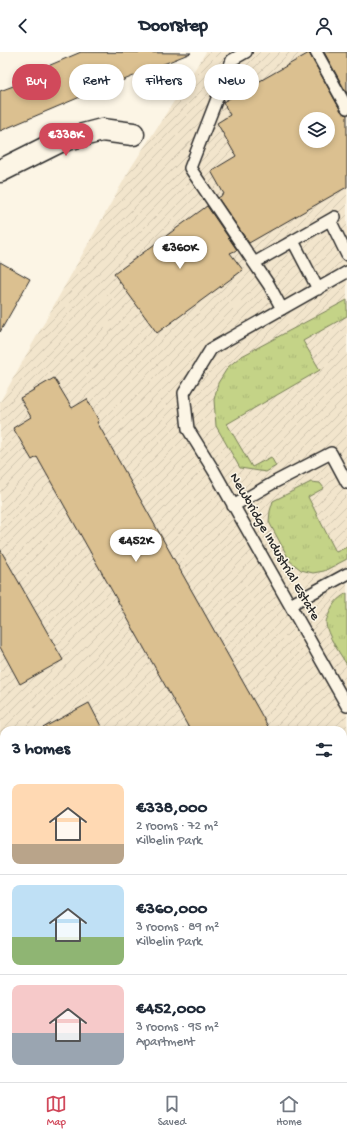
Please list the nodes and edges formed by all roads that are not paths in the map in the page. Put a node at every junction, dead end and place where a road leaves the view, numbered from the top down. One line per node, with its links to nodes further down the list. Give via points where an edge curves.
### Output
1 (246, 52): 8 (lane, via 232,60 190,168)
2 (316, 52): 3 (lane)
3 (347, 108)
4 (133, 134): 5 (street, via 102,130 60,141)
5 (0, 171)
6 (293, 241): 7 (lane, via 332,219); 8 (lane); 10 (lane)
7 (347, 255)
8 (254, 263): 11 (lane)
9 (347, 272): 10 (lane, Newbridge Industrial Estate)
10 (318, 289): 11 (lane, Newbridge Industrial Estate)
11 (282, 309): 13 (lane, Newbridge Industrial Estate, via 211,348 184,393 188,429)
12 (347, 483): 13 (lane, via 331,453)
13 (233, 506): 15 (lane, Newbridge Industrial Estate)
14 (347, 574): 15 (lane)
15 (290, 605): 16 (lane, Newbridge Industrial Estate)
16 (347, 706)

